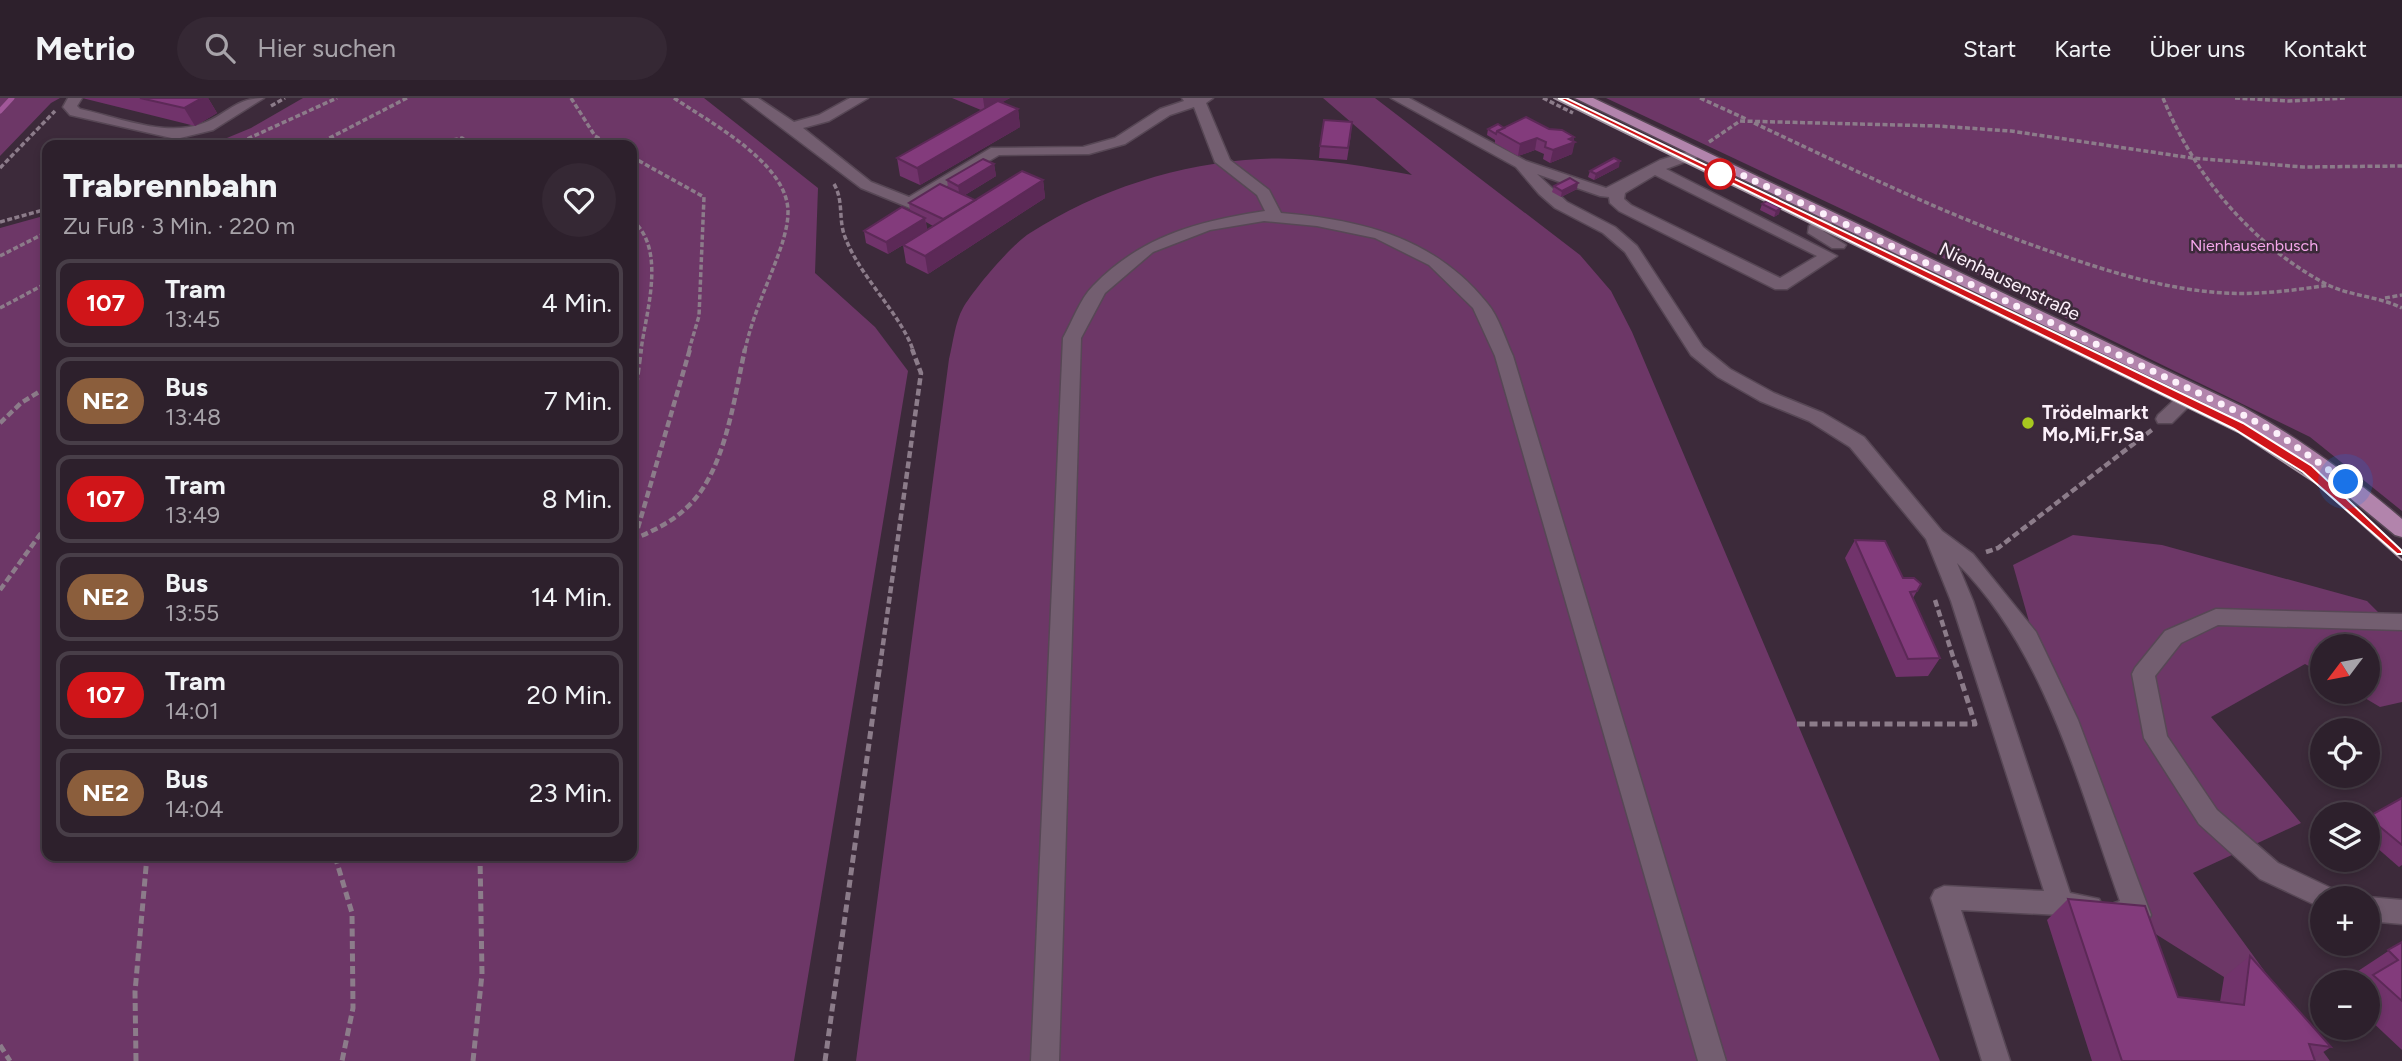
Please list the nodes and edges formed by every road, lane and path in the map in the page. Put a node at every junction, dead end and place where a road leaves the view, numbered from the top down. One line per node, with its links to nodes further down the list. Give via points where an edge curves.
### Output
1 (75, 98): 2 (lane, via 70,107 75,112 176,135 208,127); 26 (path, via 52,113)
2 (257, 98)
3 (337, 98): 18 (path)
4 (407, 98): 19 (path)
5 (570, 98): 20 (path)
6 (674, 98): 53 (path, via 757,156 774,175 788,214 752,319 723,443 697,497 673,520)
7 (749, 98): 17 (lane)
8 (861, 98): 17 (lane, via 824,118)
9 (1398, 98): 24 (lane)
10 (1582, 98): 21 (main road, Nienhausenstraße)
11 (1700, 98): 16 (path)
12 (2163, 98): 22 (path)
13 (2235, 98): 14 (path, via 2289,102)
14 (2345, 98)
15 (1198, 99): 17 (lane, via 1165,112 1120,141 1084,151 996,151 911,203 866,186); 31 (lane, via 1223,162 1264,193)
16 (1750, 121): 21 (path, via 1734,123); 22 (path, via 2011,131); 38 (path, via 1970,222 2127,277 2215,293 2261,294)
17 (792, 127)
18 (245, 140)
19 (326, 140)
20 (602, 140)
21 (1696, 153): 27 (lane); 32 (main road, Nienhausenstraße)
22 (2192, 158): 25 (path, via 2303,167); 38 (path, via 2243,218)
23 (637, 160): 49 (path, via 704,197 699,316)
24 (1521, 164): 29 (lane, via 1605,192); 51 (lane, via 1561,205 1609,230 1631,249 1697,351 1724,373 1857,442)
25 (2402, 166)
26 (0, 168)
27 (1654, 169): 29 (lane); 37 (lane)
28 (833, 180): 71 (path, via 844,235 911,345 921,373)
29 (1617, 191): 37 (lane, via 1616,200 1625,208 1781,285)
30 (42, 210): 33 (path)
31 (1275, 217): 72 (lane, via 1206,226 1147,249 1098,290 1072,338); 73 (lane, via 1380,234 1435,262 1481,306 1504,356)
32 (1831, 217): 37 (lane, via 1815,229 1839,246); 46 (main road, Nienhausenstraße)
33 (0, 222)
34 (637, 223): 44 (path, via 649,244 652,266)
35 (42, 235): 36 (path)
36 (0, 256)
37 (1829, 256)
38 (2329, 285): 41 (path)
39 (42, 286): 42 (path)
40 (2402, 295): 41 (path)
41 (2384, 298): 43 (path)
42 (0, 307)
43 (2402, 308)
44 (637, 378)
45 (42, 390): 48 (path)
46 (2194, 391): 47 (lane); 50 (main road, Nienhausenstraße, via 2290,442)
47 (2165, 419): 54 (path, via 1998,548)
48 (0, 423)
49 (637, 529)
50 (2402, 530)
51 (1935, 536): 54 (lane); 63 (lane, via 1962,601)
52 (42, 537): 55 (path)
53 (637, 538)
54 (1966, 559): 63 (lane, via 2025,632 2066,720 2138,915)
55 (0, 590)
56 (1933, 594): 58 (path, via 1975,724)
57 (2402, 622): 62 (lane, via 2216,617 2173,637 2143,674 2157,738 2207,817 2269,871)
58 (1797, 724)
59 (147, 861): 68 (path, via 135,992)
60 (336, 861): 69 (path, via 352,913 353,1008)
61 (480, 861): 70 (path, via 482,974)
62 (2310, 890)
63 (2061, 903): 74 (lane, via 1944,898)
64 (2380, 910): 65 (lane)
65 (2402, 912)
66 (1, 1048): 67 (path)
67 (10, 1061)
68 (136, 1061)
69 (342, 1061)
70 (473, 1061)
71 (825, 1061)
72 (1045, 1061)
73 (1712, 1061)
74 (1996, 1061)

